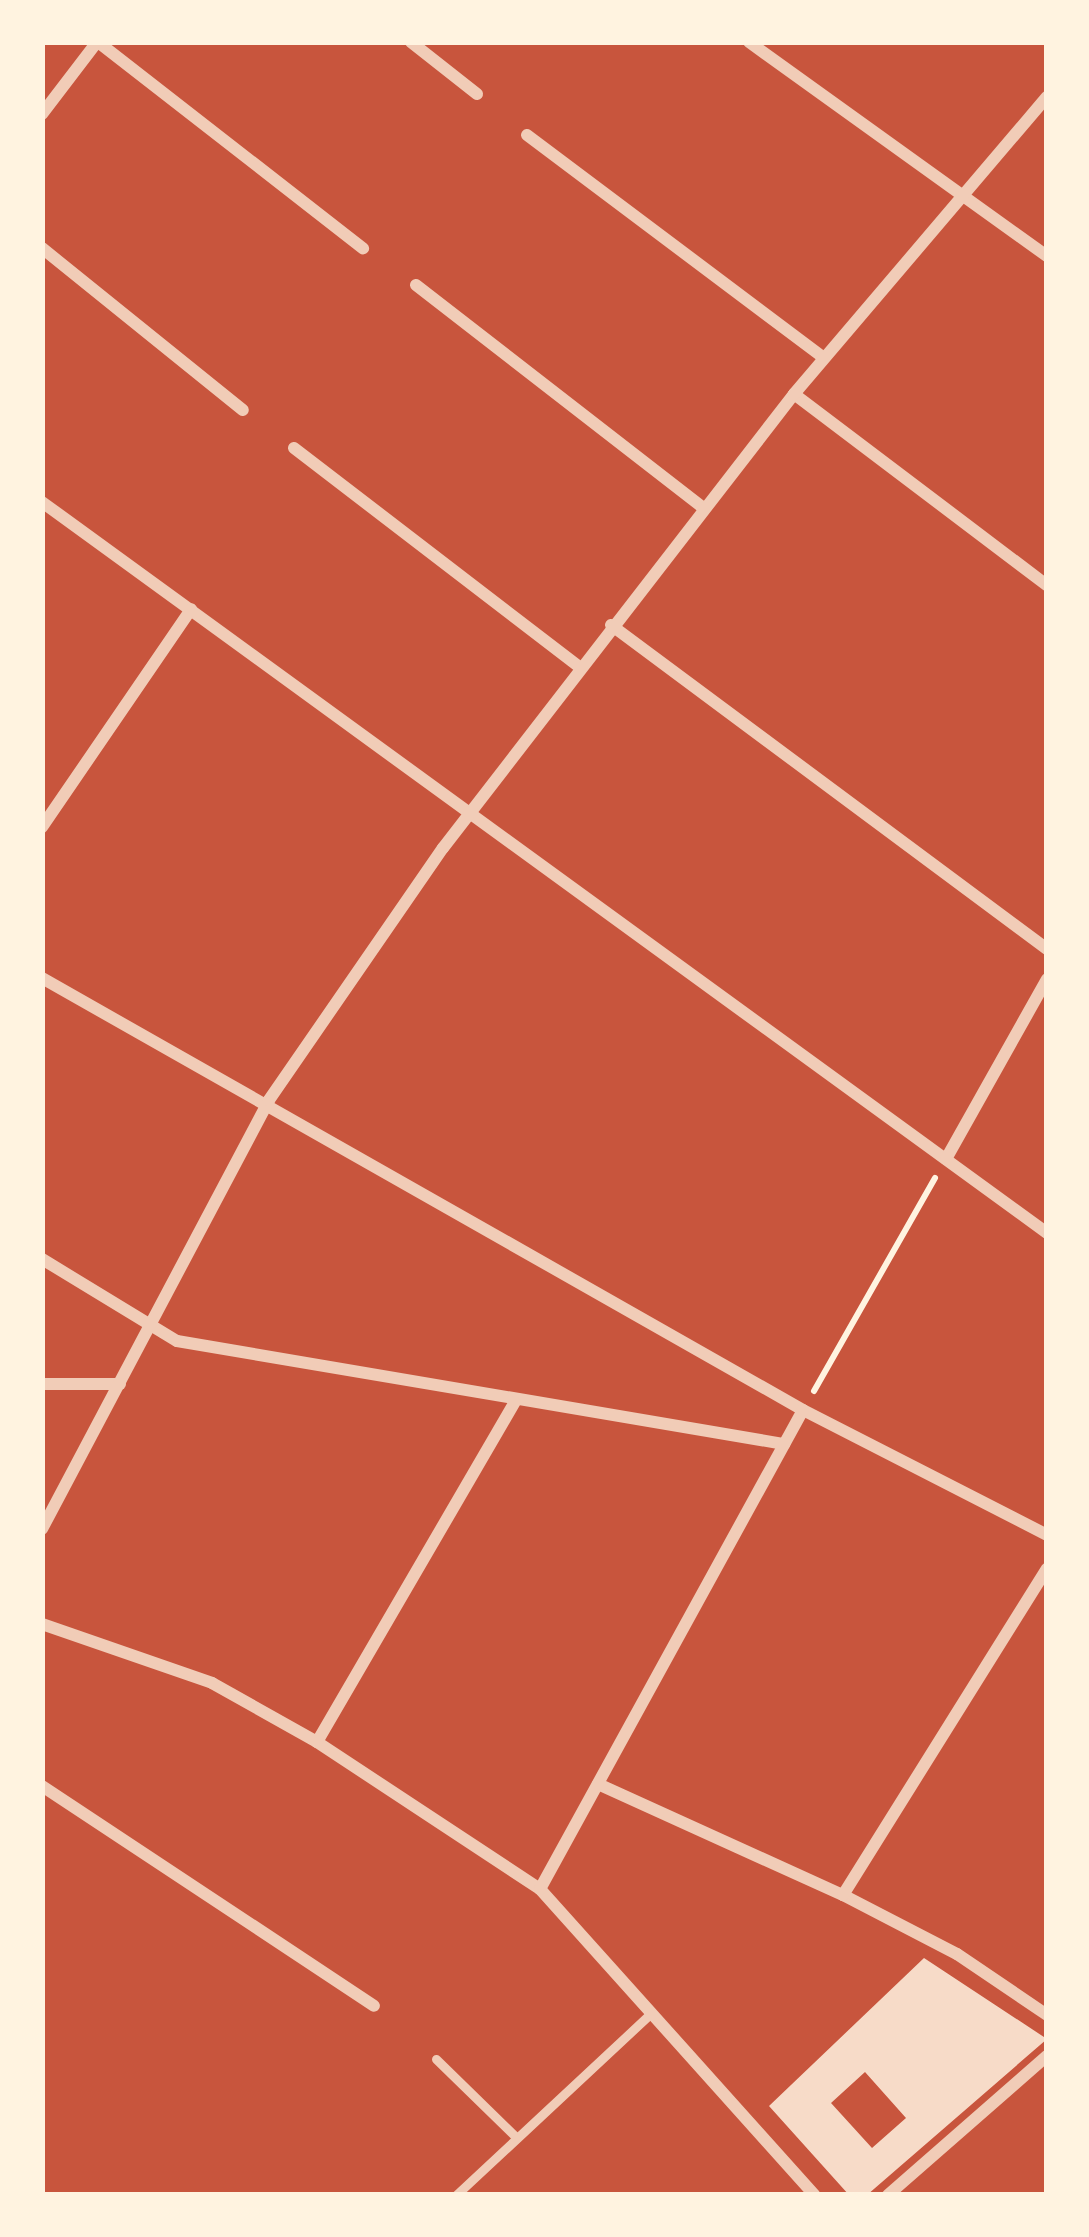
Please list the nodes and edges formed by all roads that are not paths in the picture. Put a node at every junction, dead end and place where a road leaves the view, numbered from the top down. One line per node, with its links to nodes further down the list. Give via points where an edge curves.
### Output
1 (98, 42): 6 (street); 10 (street)
2 (410, 42): 4 (street)
3 (749, 42): 8 (street)
4 (477, 94)
5 (1047, 97): 8 (street)
6 (42, 113)
7 (527, 135): 13 (street)
8 (963, 196): 11 (street); 13 (street)
9 (42, 248): 15 (street)
10 (363, 248)
11 (1047, 256)
12 (416, 286): 18 (street)
13 (824, 358): 14 (street)
14 (794, 394): 18 (street); 19 (street)
15 (243, 410)
16 (294, 448): 22 (street)
17 (42, 502): 20 (street)
18 (704, 508): 21 (street)
19 (1047, 585)
20 (191, 609): 23 (street); 24 (street)
21 (611, 625): 22 (street); 25 (street)
22 (579, 667): 23 (street)
23 (471, 811): 28 (street); 29 (street)
24 (42, 827)
25 (1047, 949)
26 (42, 978): 28 (street)
27 (1047, 979): 29 (street)
28 (269, 1100): 32 (street); 36 (street)
29 (946, 1159): 30 (street)
30 (1047, 1233)
31 (42, 1259): 32 (street)
32 (151, 1326): 34 (street); 35 (street, via 177,1342)
33 (42, 1384): 34 (street)
34 (120, 1384): 38 (street)
35 (515, 1402): 37 (street); 42 (street)
36 (803, 1410): 37 (street); 39 (street)
37 (784, 1444): 43 (street)
38 (42, 1529)
39 (1047, 1535)
40 (1047, 1568): 46 (street)
41 (42, 1624): 42 (street, via 188,1672)
42 (316, 1742): 45 (street)
43 (598, 1784): 45 (street); 46 (street)
44 (42, 1786): 47 (street)
45 (540, 1889): 48 (street)
46 (843, 1895): 49 (street, via 957,1954)
47 (374, 2006)
48 (651, 2013): 52 (lane); 54 (street)
49 (1047, 2015)
50 (1047, 2056): 55 (street)
51 (436, 2059): 52 (lane)
52 (516, 2137): 53 (lane)
53 (456, 2195)
54 (815, 2195)
55 (888, 2195)

